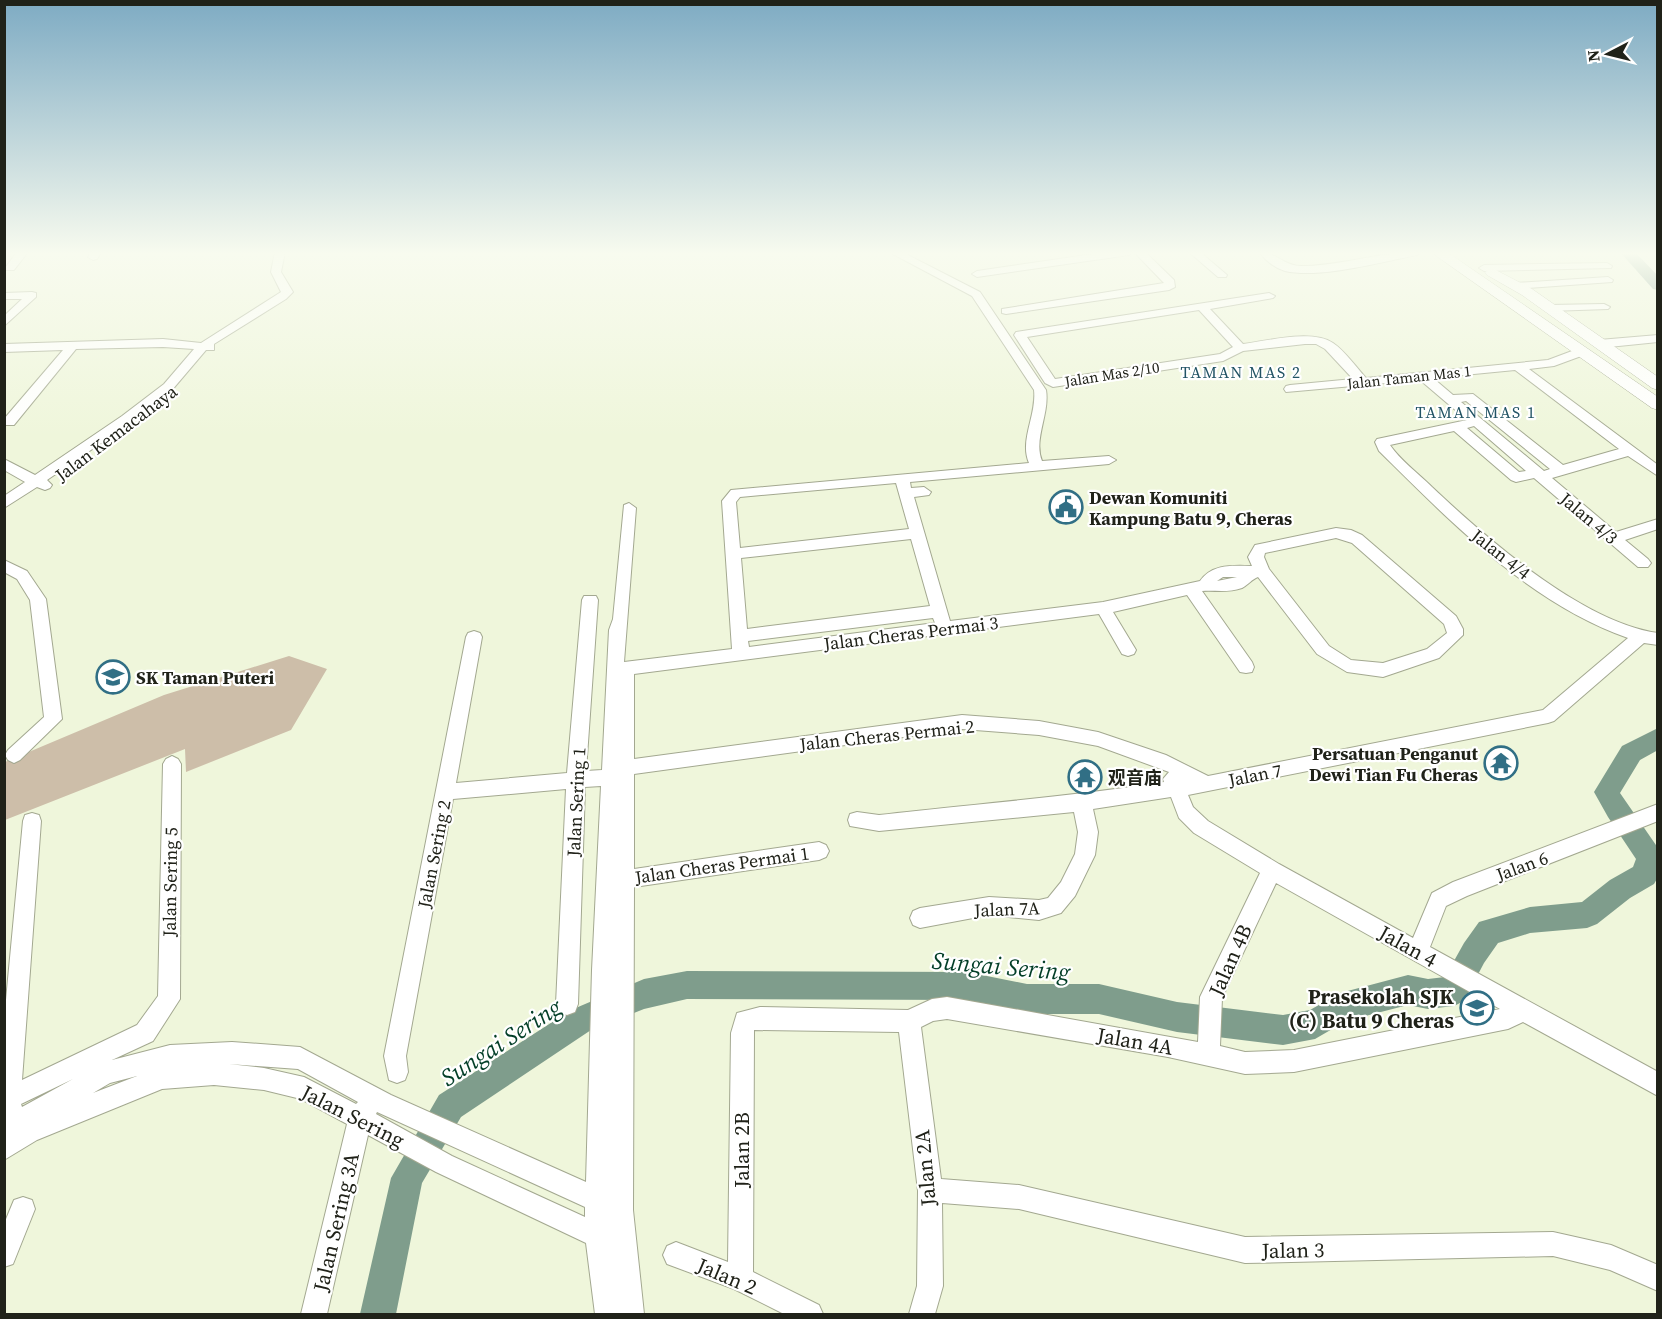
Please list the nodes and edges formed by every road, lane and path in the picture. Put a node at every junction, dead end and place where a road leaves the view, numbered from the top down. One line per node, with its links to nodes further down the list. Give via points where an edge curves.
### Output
1 (255, 314): 10 (street, Jalan Kemacahaya)
2 (989, 314): 27 (street, via 1040,390 1042,403 1031,451)
3 (1165, 314): 12 (street, Jalan Mas 2/10, via 1020,335 1053,383 1223,357)
4 (1208, 314): 12 (street)
5 (1528, 314): 13 (main road)
6 (1557, 314): 8 (main road)
7 (1658, 338): 8 (street)
8 (1599, 344): 17 (main road)
9 (73, 345): 10 (street); 11 (street); 21 (street)
10 (209, 345): 31 (street, Jalan Kemacahaya, via 170,396)
11 (4, 348)
12 (1240, 348): 16 (street, Jalan Mas 2/10, via 1318,341 1329,346)
13 (1581, 352): 14 (street, Jalan Taman Mas 1, via 1550,363); 20 (main road)
14 (1523, 366): 15 (street, Jalan Taman Mas 1); 24 (street)
15 (1423, 376): 16 (street, Jalan Taman Mas 1); 19 (street, Jalan 4/3)
16 (1363, 382): 18 (street, Jalan Taman Mas 1)
17 (1658, 385)
18 (1290, 389)
19 (1449, 399): 22 (street, Jalan 4/3); 28 (street, Jalan 4/3, via 1469,397)
20 (1658, 405)
21 (9, 422)
22 (1475, 422): 23 (street); 30 (street, Jalan 4/3)
23 (1457, 426): 30 (street, via 1515,477); 51 (street, Jalan 4/4, via 1382,442 1463,524 1527,575 1591,615)
24 (1629, 451): 28 (street); 29 (street)
25 (1109, 460): 27 (street)
26 (4, 463): 31 (street)
27 (1038, 468): 32 (street)
28 (1560, 471): 30 (street)
29 (1658, 472)
30 (1538, 474): 39 (street, Jalan 4/3)
31 (41, 484): 34 (street, Jalan Kemacahaya); 36 (street, Jalan Kemacahaya)
32 (904, 487): 33 (street); 38 (street); 40 (street, via 736,494 729,501)
33 (924, 492)
34 (4, 503)
35 (629, 508): 55 (street, via 617,630)
36 (4, 512)
37 (1658, 524): 39 (street)
38 (917, 533): 40 (street); 47 (street)
39 (1613, 538): 41 (street, Jalan 4/3)
40 (733, 554): 49 (street)
41 (1643, 563)
42 (4, 565): 56 (street, via 22,575 38,599 53,719)
43 (1256, 572): 43 (street, via 1323,650 1347,666 1383,670 1433,654 1455,635 1450,620 1357,539 1346,534 1260,549); 44 (street, Jalan Cheras Permai 3, via 1239,583)
44 (1198, 586): 46 (street, Jalan Cheras Permai 3); 54 (street)
45 (591, 600): 60 (street, Jalan Sering 1)
46 (1104, 608): 48 (street, Jalan Cheras Permai 3); 52 (street)
47 (939, 611): 48 (street); 49 (street)
48 (944, 628): 53 (street, Jalan Cheras Permai 3)
49 (739, 636): 53 (street)
50 (474, 637): 63 (street, Jalan Sering 2)
51 (1649, 638): 61 (street, Jalan 7, via 1548,716)
52 (1128, 650)
53 (741, 654): 55 (street, Jalan Cheras Permai 3)
54 (1246, 667)
55 (621, 670): 59 (street)
56 (14, 755)
57 (1160, 760): 59 (street, Jalan Cheras Permai 2, via 1064,731 962,722); 61 (street, Jalan Cheras Permai 2); 62 (street)
58 (172, 764): 82 (street, Jalan Sering 5, via 169,999 145,1033)
59 (618, 772): 60 (street, Jalan Cheras Permai 2); 70 (street); 73 (street)
60 (576, 780): 63 (street, Jalan Cheras Permai 2); 74 (street, Jalan Sering 1)
61 (1206, 784): 62 (street, Jalan 7)
62 (1177, 789): 64 (street, Jalan 7); 69 (street, Jalan 4, via 1186,812 1201,827)
63 (446, 792): 80 (street, Jalan Sering 2, via 395,1056)
64 (1082, 803): 66 (street, Jalan 7, via 879,823); 71 (street, Jalan 7A, via 1088,832 1085,855 1068,889 1054,906 1039,910 988,906)
65 (1658, 812): 72 (street, Jalan 6, via 1439,900)
66 (856, 820)
67 (32, 821): 82 (street)
68 (819, 851): 70 (street, Jalan Cheras Permai 1)
69 (1272, 870): 72 (street, Jalan 4); 79 (street, Jalan 4B, via 1211,997)
70 (624, 879): 73 (street)
71 (920, 918)
72 (1418, 951): 75 (street, Jalan 4)
73 (613, 969): 78 (street)
74 (567, 1004)
75 (1522, 1010): 79 (street, Jalan 4A, via 1508,1018 1294,1061 1245,1063); 81 (street, Jalan 4)
76 (745, 1021): 77 (street, Jalan 4A); 95 (street, Jalan 2B)
77 (909, 1021): 79 (street, Jalan 4A, via 947,1008 1168,1046); 86 (street, Jalan 2A)
78 (612, 1025): 87 (street); 89 (street)
79 (1209, 1045)
80 (397, 1072)
81 (1658, 1085)
82 (7, 1098): 85 (street)
83 (378, 1100): 84 (street, Jalan Sering 3A); 85 (street, Jalan Sering, via 300,1058 232,1053 170,1056 106,1073); 87 (street, Jalan Sering)
84 (364, 1122): 85 (street, Jalan Sering, via 304,1088 214,1074 162,1078 30,1132); 90 (street, Jalan Sering); 96 (street, Jalan Sering 3A)
85 (9, 1136)
86 (930, 1191): 94 (street, Jalan 3, via 1019,1197 1245,1250 1553,1244 1611,1258); 100 (street, Jalan 2A, via 930,1286)
87 (598, 1200): 89 (street); 90 (street)
88 (23, 1209): 92 (street)
89 (621, 1210): 91 (street)
90 (597, 1235): 91 (street, Jalan Sering); 97 (street)
91 (623, 1247): 98 (street)
92 (4, 1255)
93 (676, 1255): 95 (street, Jalan 2)
94 (1658, 1278)
95 (740, 1279): 99 (street, Jalan 2)
96 (314, 1314)
97 (608, 1314)
98 (631, 1314)
99 (810, 1314)
100 (922, 1314)

